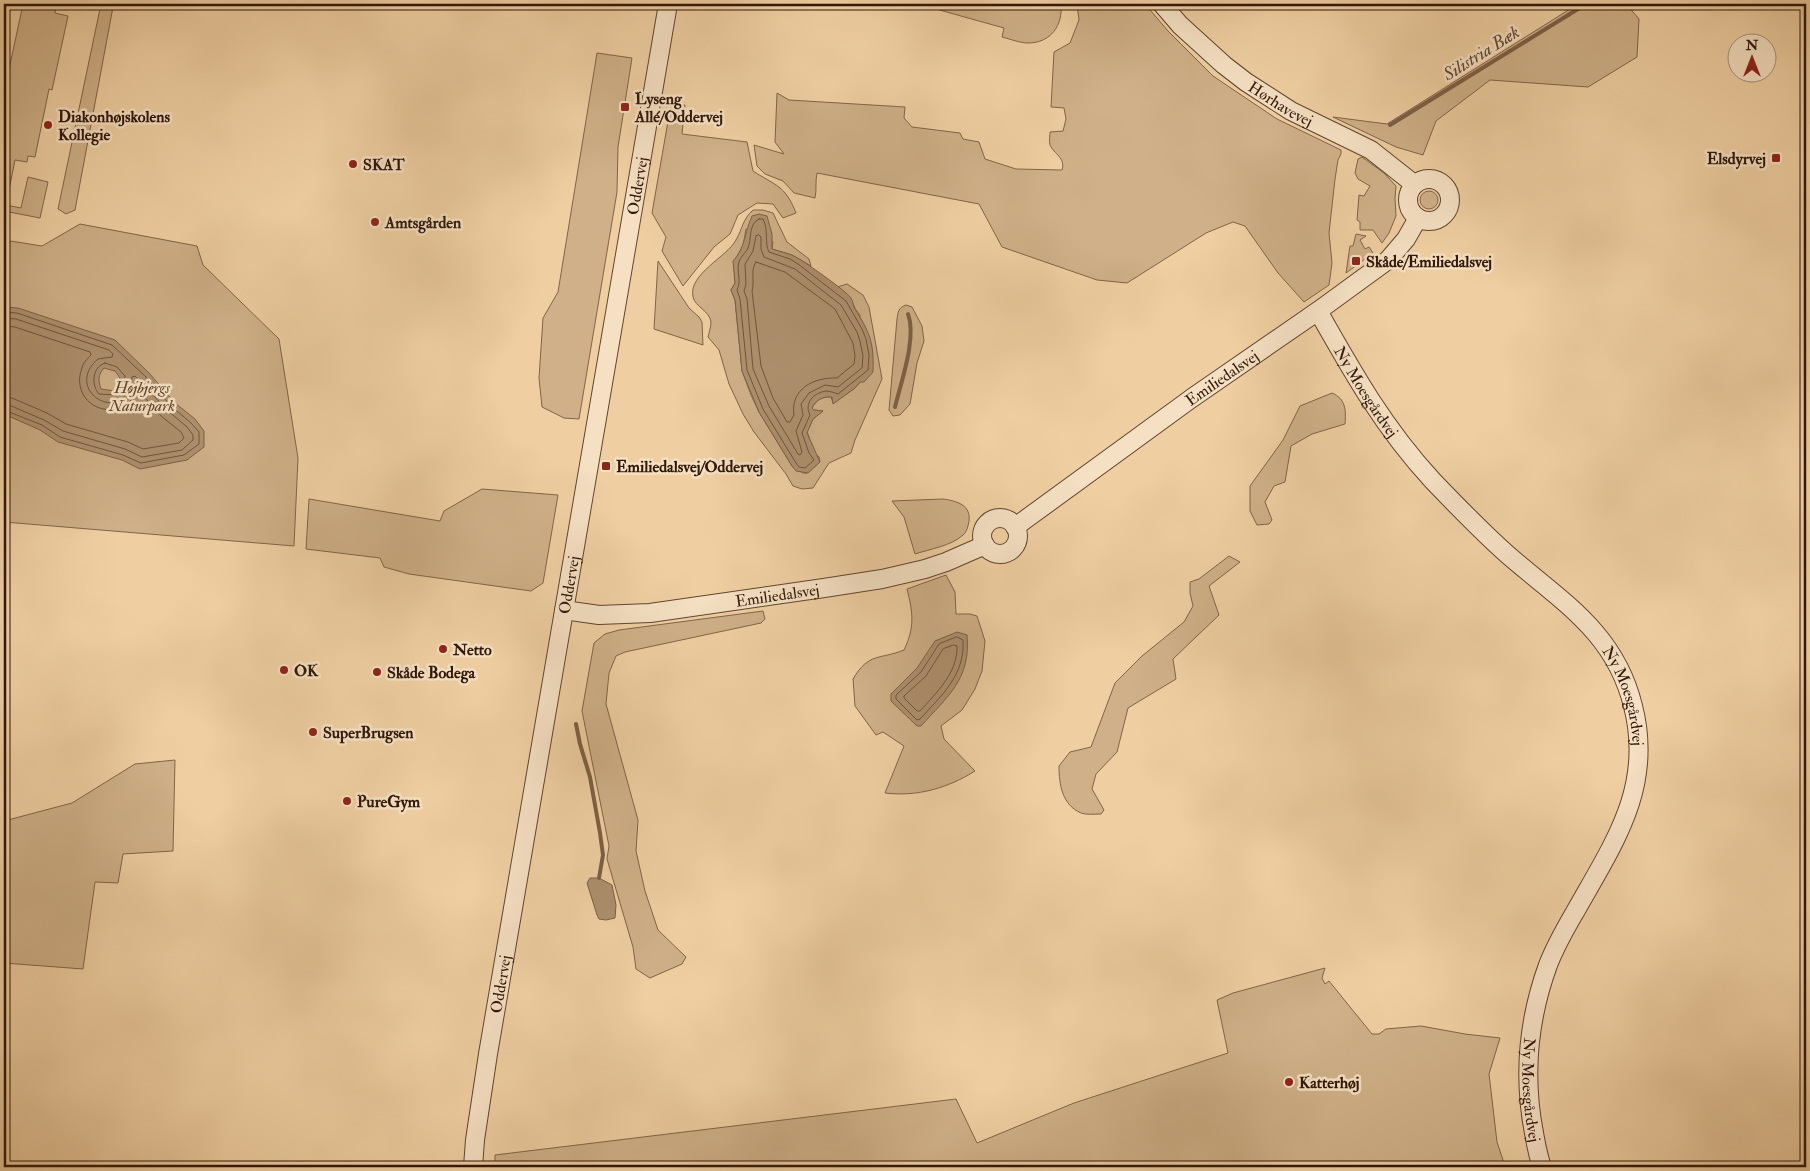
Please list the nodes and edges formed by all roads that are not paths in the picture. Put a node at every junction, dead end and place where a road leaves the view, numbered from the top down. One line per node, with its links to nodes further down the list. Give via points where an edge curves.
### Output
1 (668, 4): 8 (street, Oddervej)
2 (1162, 4): 3 (street, Hørhavevej, via 1180,25 1246,82 1291,111 1371,150)
3 (1414, 184): 4 (street, via 1408,202); 4 (street, via 1428,178 1436,179 1448,188 1450,195 1449,209 1439,219 1425,221)
4 (1418, 218): 5 (street, Emiliedalsvej, via 1388,260)
5 (1318, 311): 6 (street, Emiliedalsvej); 10 (street, Ny Moesgårdvej, via 1372,404 1401,445 1468,517 1595,630 1624,678 1633,706 1638,734 1634,794 1613,845 1548,965 1535,1010 1528,1046 1527,1077)
6 (1015, 527): 7 (street, via 1007,520 991,521 982,534); 7 (street, via 1016,543 1009,551 998,554)
7 (985, 545): 8 (street, Emiliedalsvej, via 925,569 834,587 650,613 599,616)
8 (564, 610): 9 (street, Oddervej, via 488,1054)
9 (473, 1167)
10 (1542, 1167)

